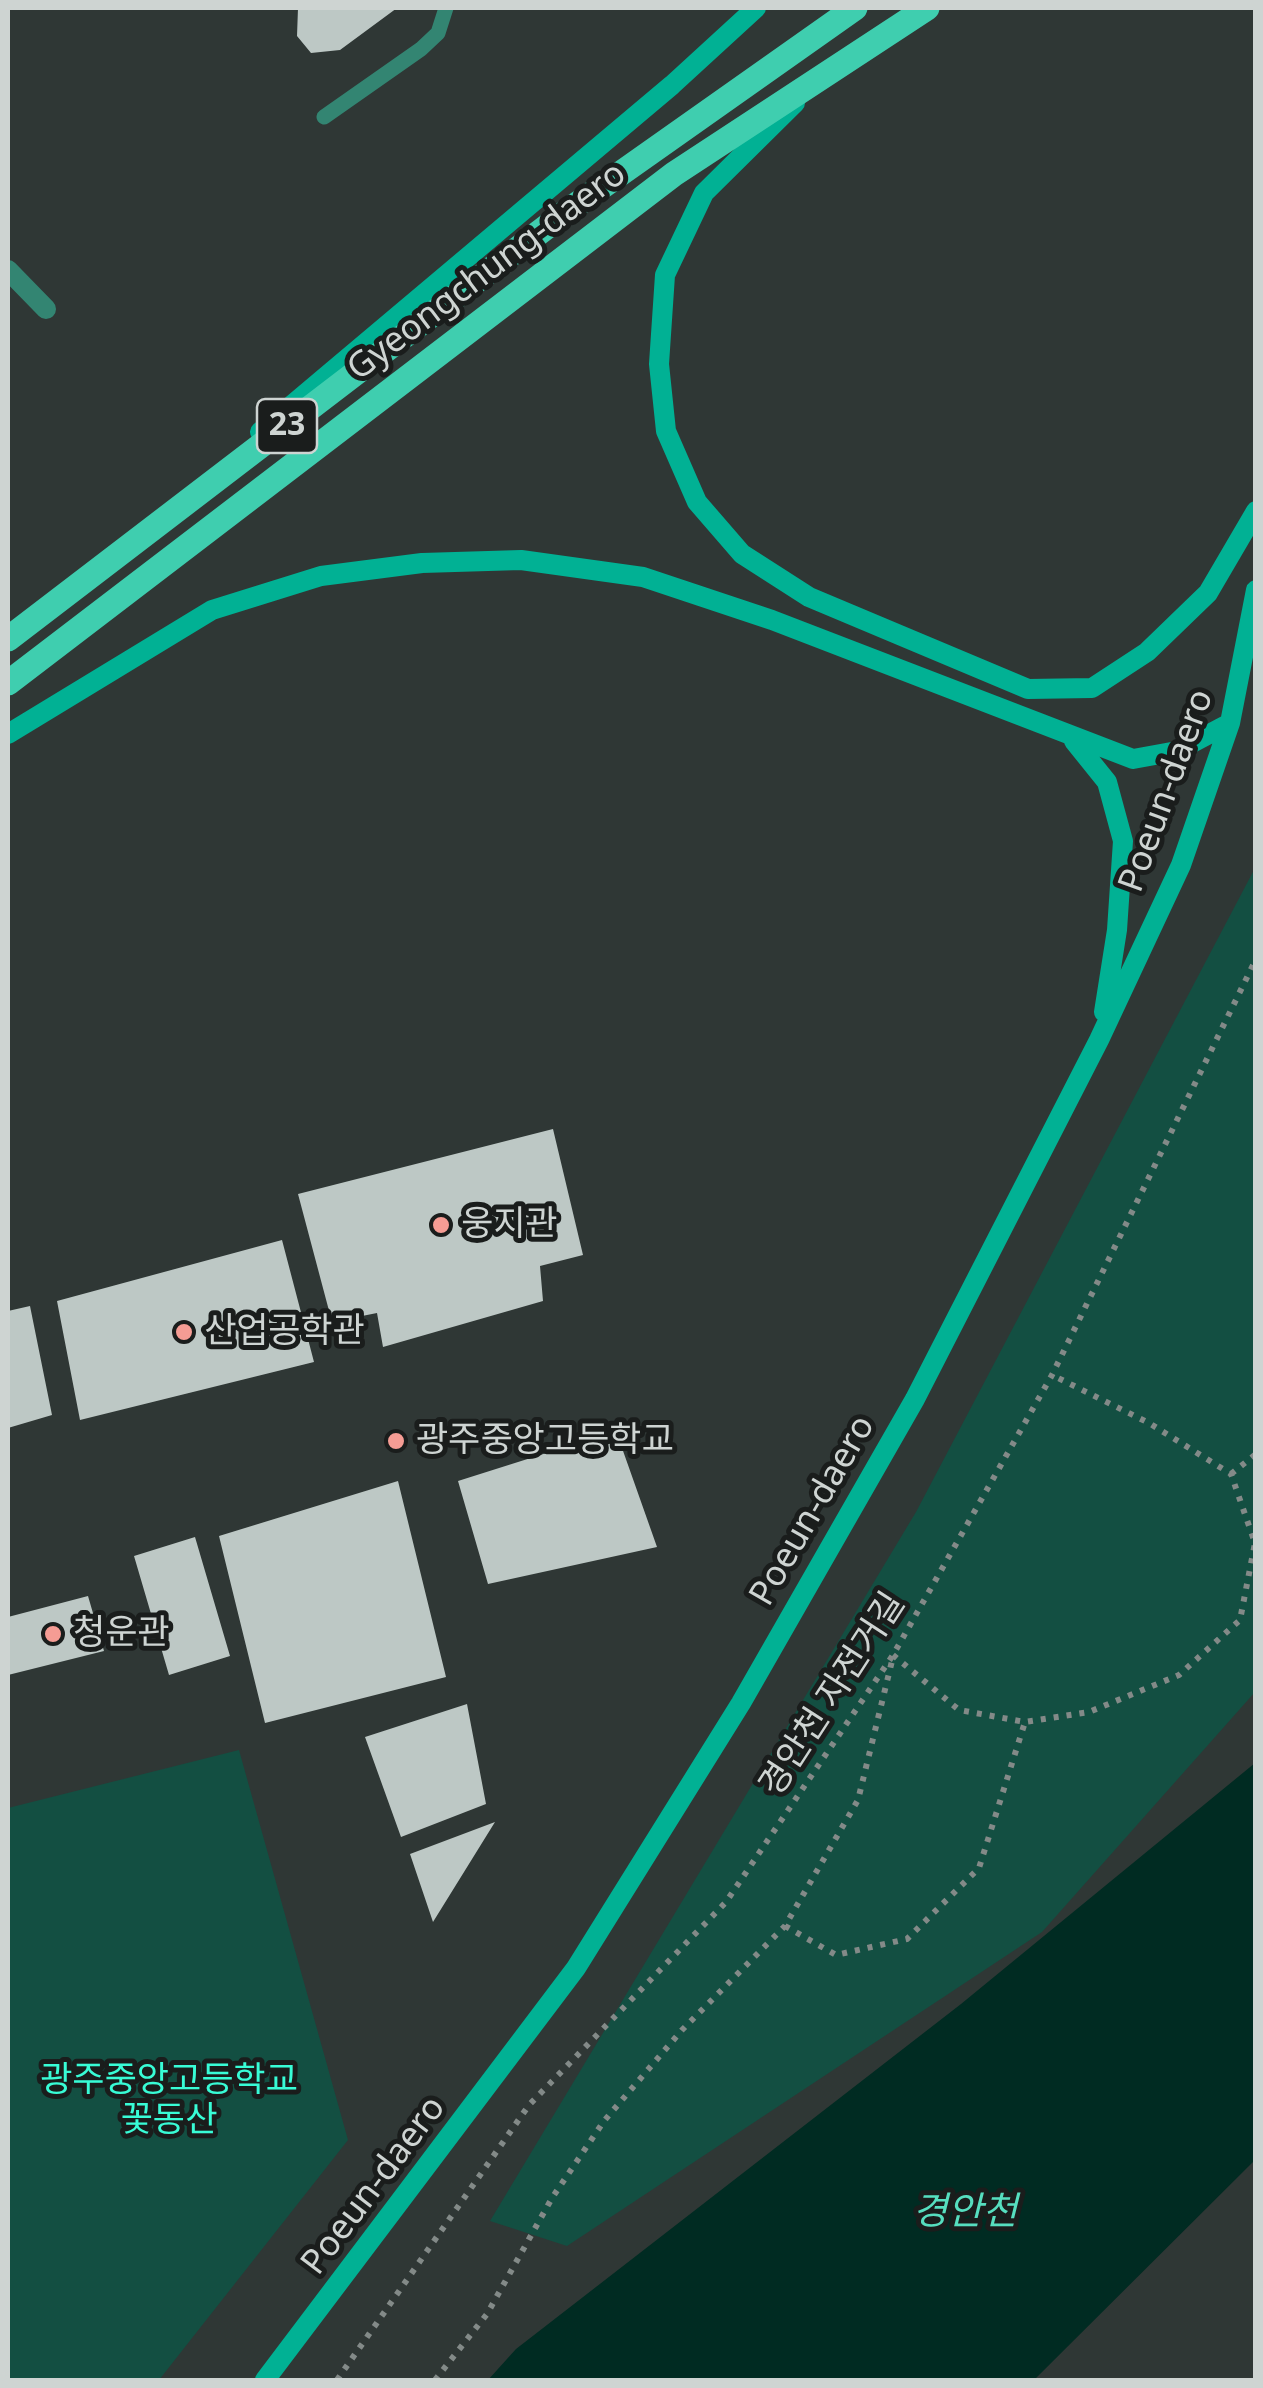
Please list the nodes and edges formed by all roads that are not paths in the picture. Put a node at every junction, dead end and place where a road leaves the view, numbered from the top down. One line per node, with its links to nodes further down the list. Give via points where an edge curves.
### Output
1 (446, 8): 6 (lane, via 438,33 421,50)
2 (756, 8): 10 (street)
3 (855, 8): 10 (main road, Gyeongchung-daero / 23, via 566,212)
4 (927, 8): 5 (main road, Gyeongchung-daero / 23)
5 (814, 85): 9 (street, via 704,193 665,275 659,364 666,431 697,502 742,554 808,597 1028,688 1092,688 1147,652 1208,592); 13 (main road, Gyeongchung-daero / 23, via 674,174)
6 (324, 118)
7 (8, 270): 8 (street)
8 (46, 309)
9 (1256, 511)
10 (74, 589): 12 (main road, Gyeongchung-daero / 23)
11 (1256, 590): 14 (street, Poeun-daero)
12 (8, 640)
13 (8, 683)
14 (1230, 724): 16 (street, via 1177,750 1133,759); 17 (street, Poeun-daero, via 1181,865)
15 (8, 734): 16 (street, via 212,610 321,576 521,560 643,577 772,620)
16 (1073, 739): 17 (street, via 1107,782 1124,841)
17 (1099, 1040): 18 (street, Poeun-daero, via 915,1399 740,1703 576,1968)
18 (266, 2380)

